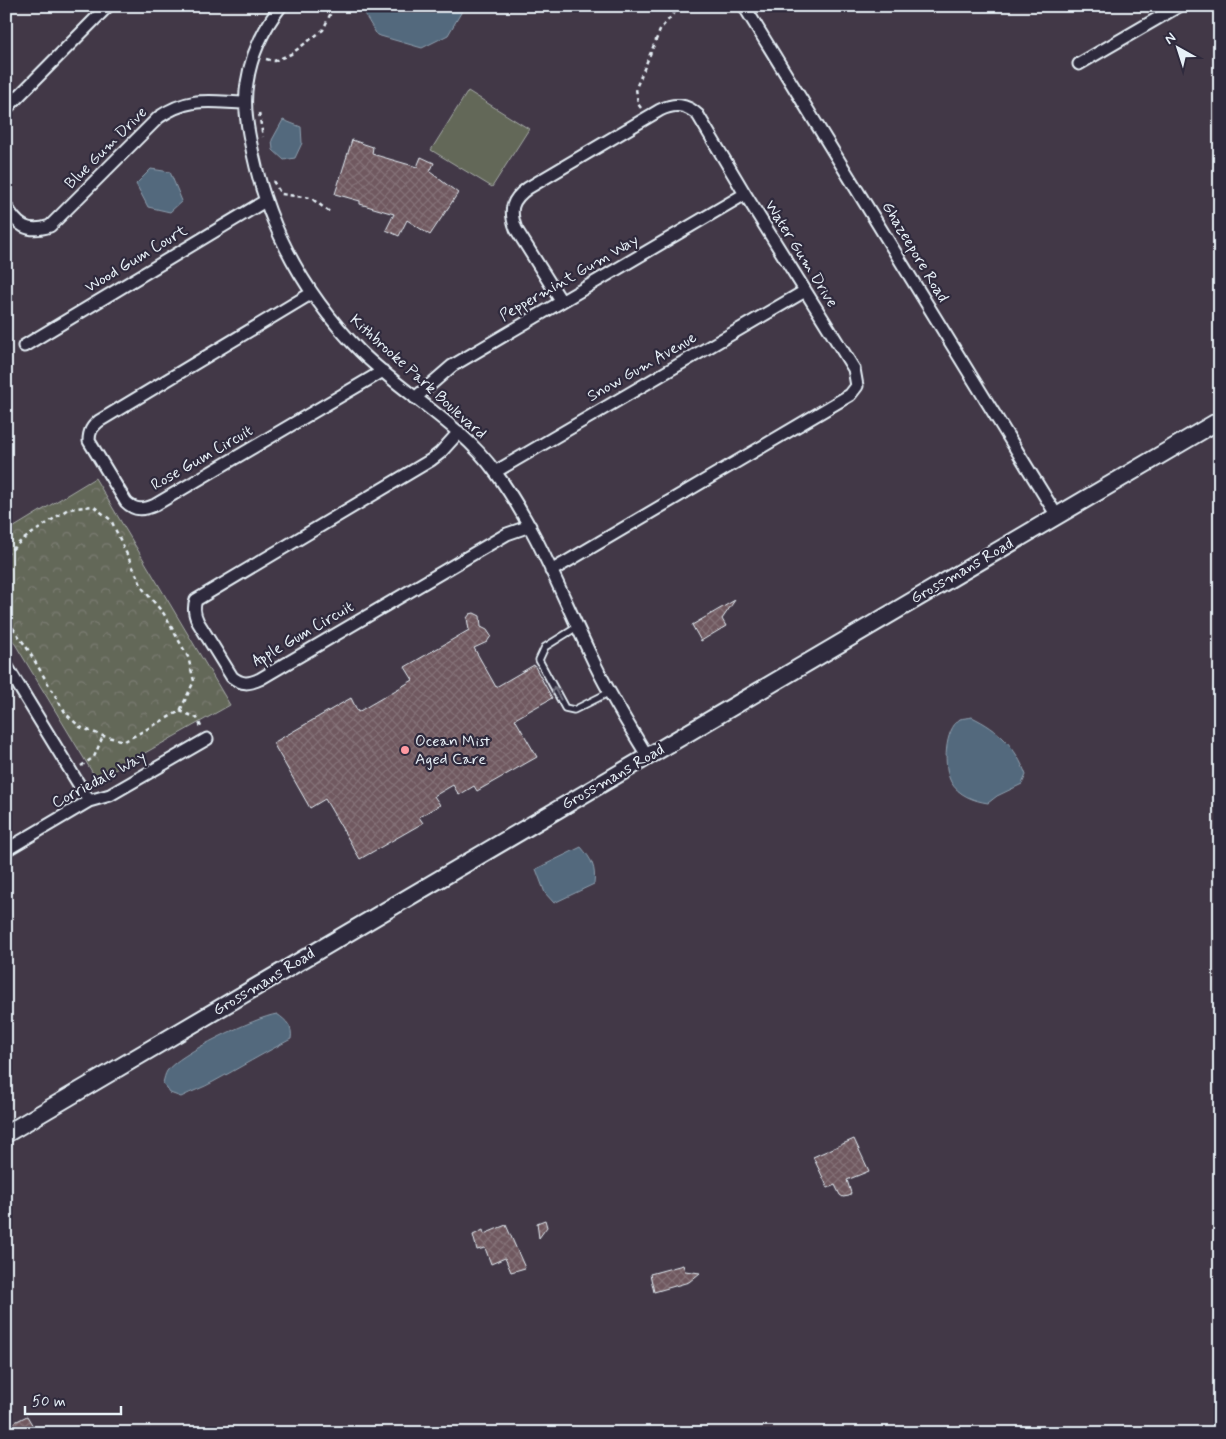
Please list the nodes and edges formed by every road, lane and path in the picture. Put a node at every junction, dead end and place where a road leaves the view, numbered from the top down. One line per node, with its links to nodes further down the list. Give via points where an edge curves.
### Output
1 (108, 6): 12 (street)
2 (281, 6): 7 (street, Kithbrooke Park Boulevard, via 259,41)
3 (334, 6): 7 (path, via 323,30 291,54 274,61)
4 (677, 6): 13 (path, via 661,28 636,88 638,104)
5 (744, 6): 29 (street, Ghazeepore Road)
6 (1179, 6): 8 (street)
7 (259, 57): 9 (path); 10 (street, Kithbrooke Park Boulevard, via 246,84)
8 (1079, 64)
9 (262, 66)
10 (245, 103): 17 (street, Kithbrooke Park Boulevard, via 248,134); 18 (street, Blue Gum Drive, via 193,102 168,111 50,226 29,229 14,219)
11 (258, 106): 14 (path)
12 (6, 108)
13 (646, 118): 16 (street, Water Gum Drive, via 670,105 691,109 698,115); 22 (street, Water Gum Drive, via 520,193 515,200 512,217 516,229)
14 (264, 143)
15 (272, 180): 19 (path, via 281,194 311,198)
16 (745, 194): 20 (street, Water Gum Drive); 22 (street, Peppermint Gum Way)
17 (265, 201): 21 (street, Kithbrooke Park Boulevard, via 293,264); 23 (street, Wood Gum Court)
18 (6, 206)
19 (331, 213)
20 (805, 291): 28 (street, Snow Gum Avenue); 32 (street, Water Gum Drive, via 854,369 856,386 850,395)
21 (312, 293): 24 (street, Kithbrooke Park Boulevard, via 339,328); 24 (street, Rose Gum Circuit, via 92,427 89,441 126,502 132,508 148,508)
22 (561, 301): 25 (street, Peppermint Gum Way, via 452,366)
23 (24, 346)
24 (383, 371): 25 (street, Kithbrooke Park Boulevard)
25 (415, 398): 27 (street, Kithbrooke Park Boulevard)
26 (1220, 420): 29 (street, Grossmans Road)
27 (459, 432): 28 (street, Kithbrooke Park Boulevard); 30 (street, Apple Gum Circuit, via 431,460 196,600 194,615 232,677 246,684 260,679 507,534)
28 (495, 472): 30 (street, Kithbrooke Park Boulevard)
29 (1056, 516): 40 (street, Grossmans Road)
30 (530, 526): 32 (street, Kithbrooke Park Boulevard)
31 (6, 555): 37 (path, via 68,509 93,506 111,520 144,589 164,614 188,657 194,682)
32 (551, 571): 34 (street, Kithbrooke Park Boulevard)
33 (6, 618): 38 (path, via 66,714 80,727)
34 (578, 627): 36 (street, Kithbrooke Park Boulevard); 36 (lane, one-way to 34, via 574,710 565,708 539,660 545,647)
35 (6, 665): 41 (street)
36 (610, 692): 40 (street, Kithbrooke Park Boulevard)
37 (180, 711): 38 (path, via 125,741); 39 (path, via 197,718)
38 (103, 736): 41 (path, via 94,756)
39 (207, 739): 42 (street, Corriedale Way, via 110,795)
40 (648, 757): 44 (street, Grossmans Road)
41 (71, 772): 42 (street)
42 (89, 801): 43 (street, Corriedale Way)
43 (6, 850)
44 (6, 1134)

